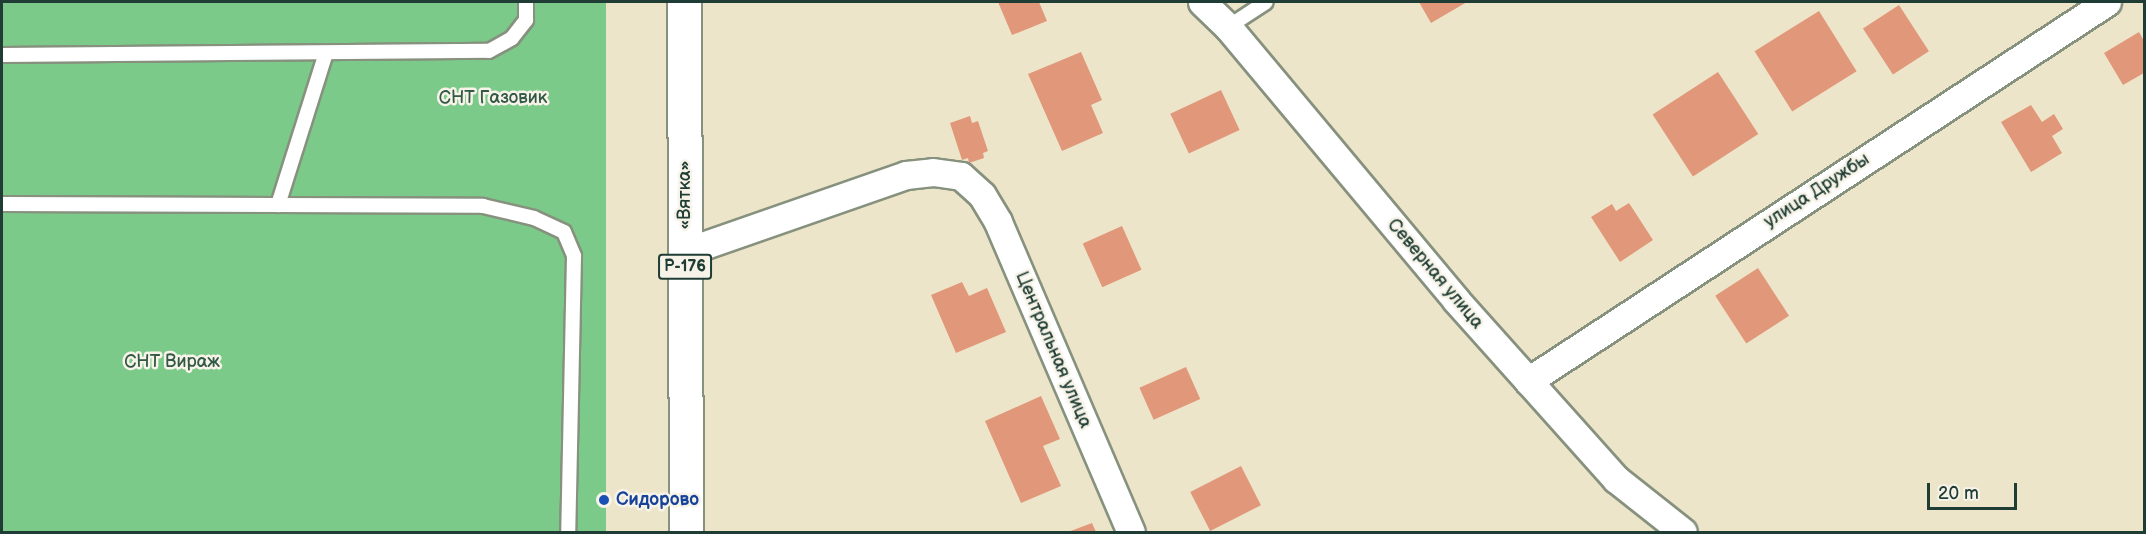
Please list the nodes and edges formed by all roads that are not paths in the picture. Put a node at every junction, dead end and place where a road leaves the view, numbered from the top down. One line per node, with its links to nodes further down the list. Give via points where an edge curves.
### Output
1 (526, 2): 7 (lane, via 526,20 512,38 489,51)
2 (684, 2): 11 (main road, «Вятка» / Р-176)
3 (1202, 2): 6 (street, Северная улица)
4 (1266, 2): 6 (lane)
5 (2107, 2): 12 (street, улица Дружбы)
6 (1228, 27): 12 (street, Северная улица)
7 (326, 53): 8 (lane); 10 (lane)
8 (2, 55)
9 (2, 204): 10 (lane)
10 (278, 205): 13 (lane, via 483,206 534,219 564,232 574,256 572,489)
11 (685, 252): 14 (main road, «Вятка» / Р-176); 15 (street, Центральная улица, via 906,175 933,172 961,176 982,195 998,222)
12 (1528, 381): 16 (street, Северная улица, via 1616,479)
13 (568, 532)
14 (686, 532)
15 (1131, 532)
16 (1683, 532)

